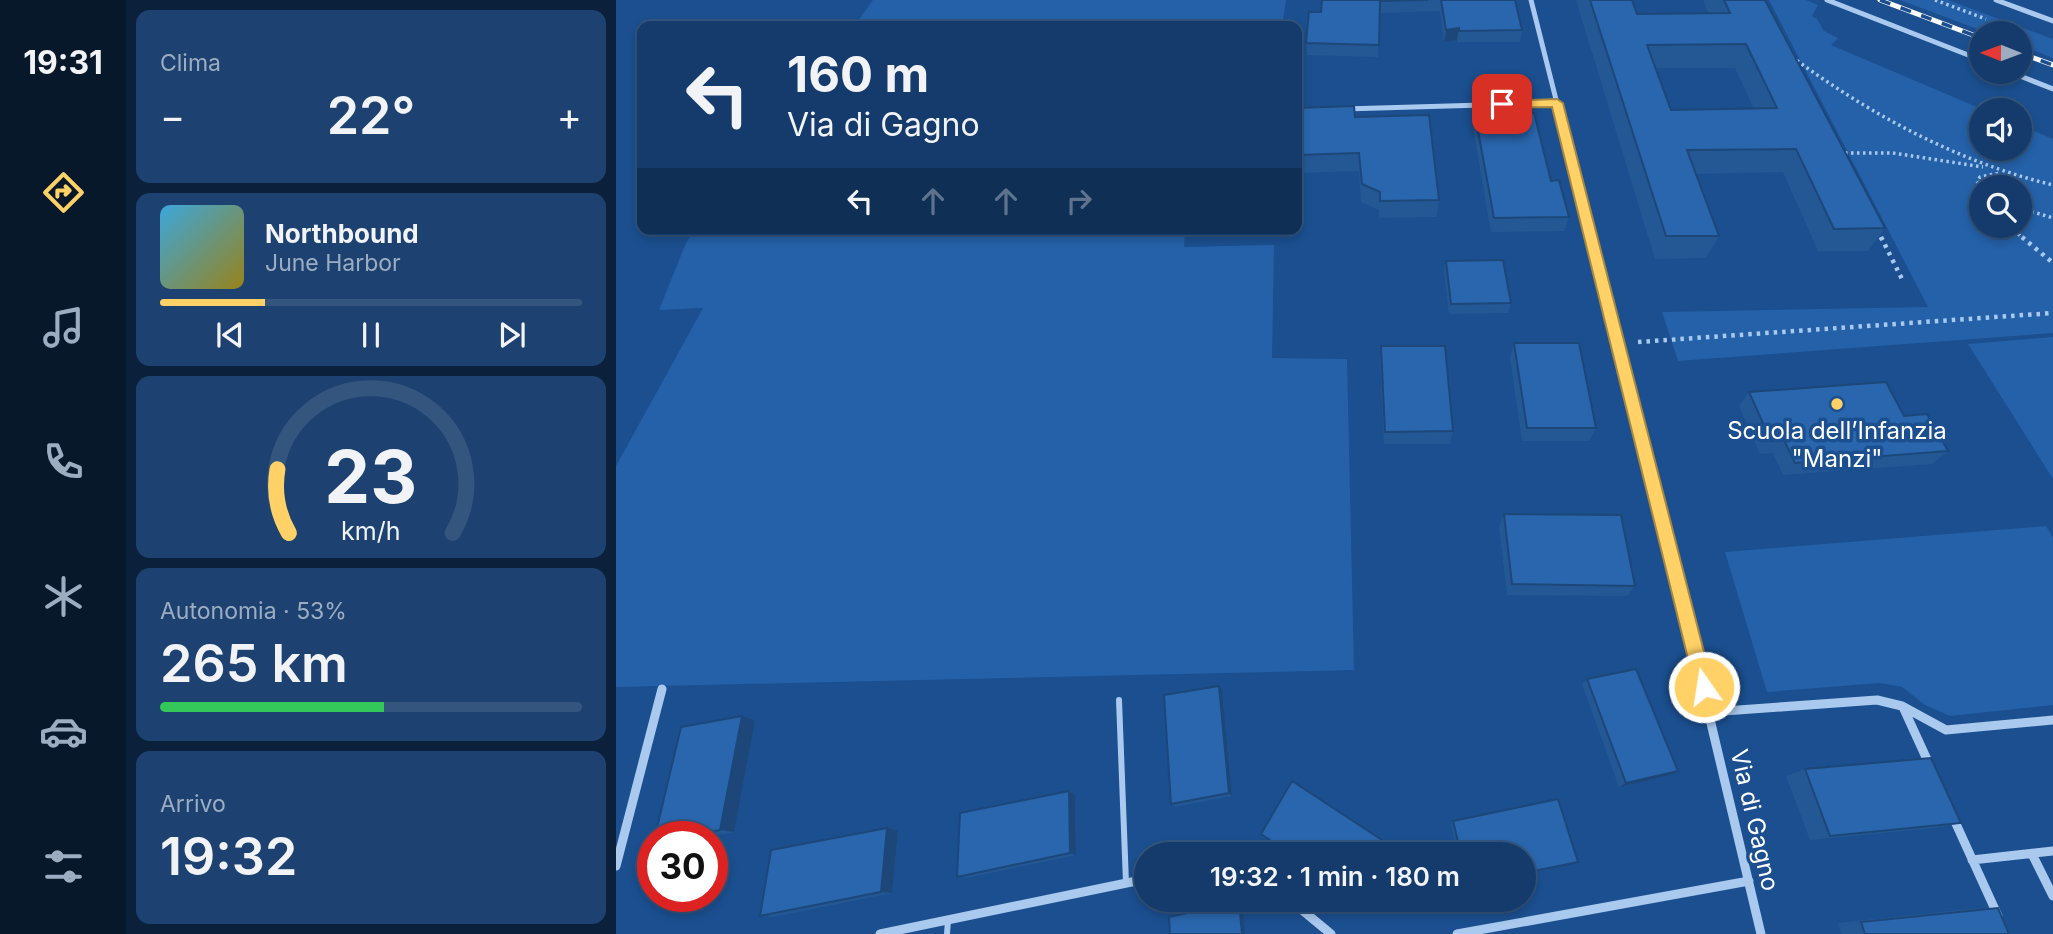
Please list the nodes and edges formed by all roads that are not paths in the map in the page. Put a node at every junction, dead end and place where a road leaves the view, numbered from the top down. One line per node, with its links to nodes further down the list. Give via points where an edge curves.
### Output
1 (1531, 0): 8 (street, Via di Gagno)
2 (1828, 0): 5 (street)
3 (1996, 0): 4 (street)
4 (2053, 21)
5 (1969, 55)
6 (2032, 81): 7 (street)
7 (2053, 89)
8 (1557, 103): 9 (street); 13 (street, Via di Gagno)
9 (1338, 109)
10 (662, 689): 20 (street)
11 (1119, 700): 23 (lane)
12 (1902, 706): 13 (street, via 1877,699); 14 (street, via 1946,730); 15 (street)
13 (1710, 712): 22 (street, Via di Gagno)
14 (2053, 720)
15 (1935, 777)
16 (1945, 801): 19 (street)
17 (2053, 851): 18 (street)
18 (2032, 854): 19 (street); 24 (street)
19 (1972, 860): 27 (street)
20 (616, 866)
21 (1134, 881): 23 (street)
22 (1749, 881): 31 (street); 32 (street, Via di Gagno)
23 (1126, 883): 26 (street)
24 (2053, 896)
25 (1304, 912): 30 (street)
26 (948, 920): 28 (street); 29 (lane)
27 (2000, 922)
28 (880, 934)
29 (947, 934)
30 (1331, 934)
31 (1457, 934)
32 (1761, 934)

